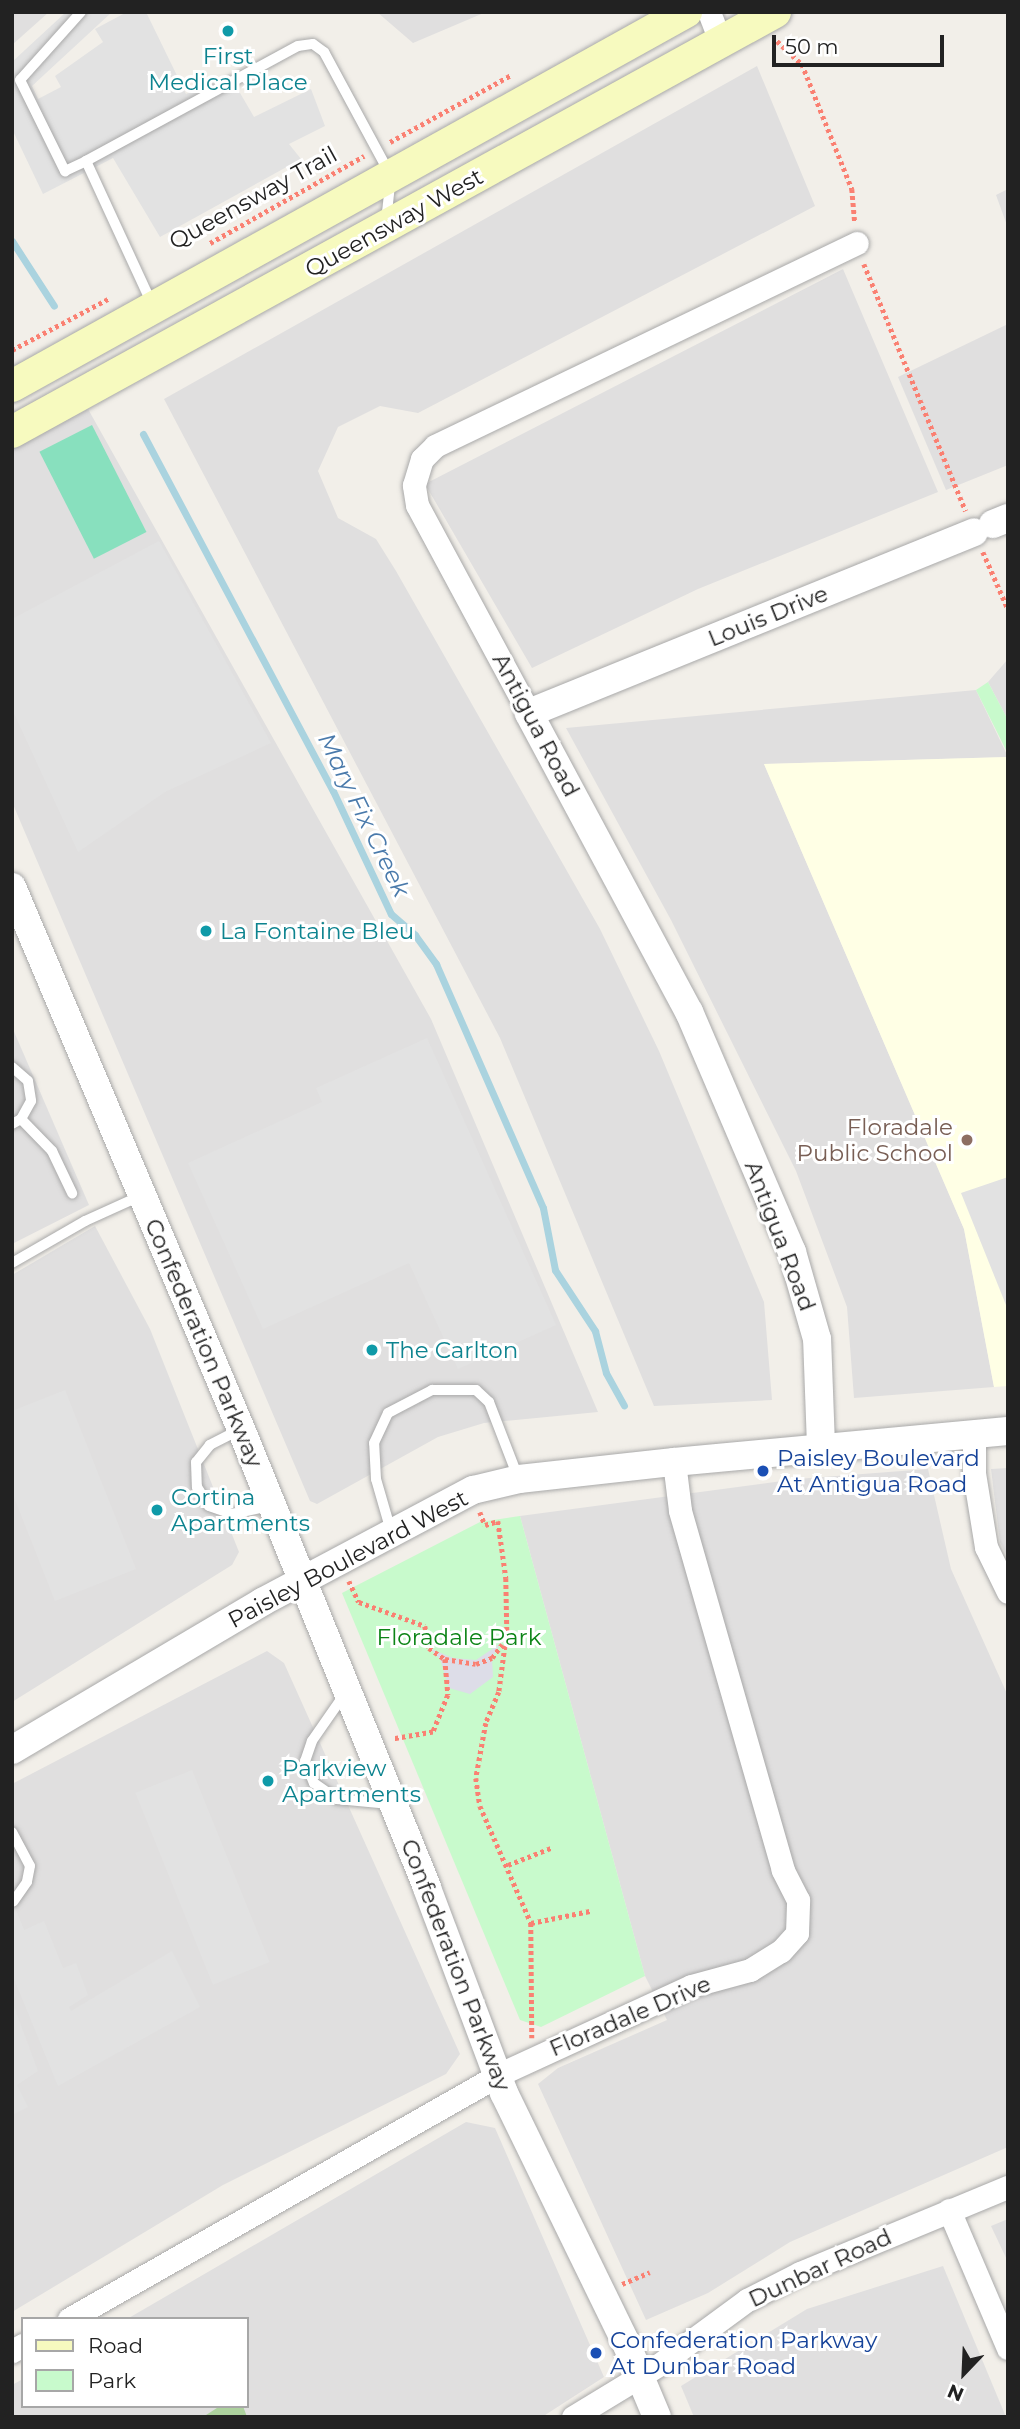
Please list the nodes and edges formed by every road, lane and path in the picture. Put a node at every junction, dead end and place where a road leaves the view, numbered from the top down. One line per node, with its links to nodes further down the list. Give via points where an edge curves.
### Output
1 (81, 12): 6 (lane, via 20,80 65,171)
2 (686, 12): 7 (main road, Queensway West)
3 (773, 25): 4 (main road, Queensway West); 9 (path, via 802,64 852,189)
4 (715, 26): 8 (main road, Queensway West)
5 (367, 155): 10 (path, Queensway Trail)
6 (86, 162): 7 (lane, via 299,46 313,44 324,52); 12 (lane)
7 (391, 176): 8 (lane); 12 (main road, Queensway West)
8 (385, 229): 15 (main road, Queensway West)
9 (857, 243): 16 (path); 18 (street, Antigua Road, via 435,446 422,459 414,485 417,505)
10 (204, 246)
11 (122, 292): 13 (path)
12 (154, 309): 14 (main road, Queensway West)
13 (12, 351)
14 (12, 386)
15 (12, 432)
16 (992, 525): 17 (path); 18 (street, Louis Drive)
17 (1008, 608)
18 (528, 713): 28 (street, Antigua Road, via 689,1012 792,1252 817,1339)
19 (12, 887): 23 (street, Confederation Parkway)
20 (12, 1068): 21 (lane, via 21,1073 31,1091)
21 (17, 1121): 22 (lane, via 52,1151)
22 (72, 1194)
23 (142, 1196): 24 (lane, via 85,1221); 25 (street, Confederation Parkway)
24 (12, 1263)
25 (241, 1429): 32 (street, Confederation Parkway); 32 (lane, via 210,1445 196,1462 197,1487 209,1506 232,1514)
26 (1008, 1431): 27 (street, Paisley Boulevard West)
27 (974, 1433): 28 (street, Paisley Boulevard West); 36 (street, via 974,1473 986,1547)
28 (821, 1446): 29 (street, Paisley Boulevard West)
29 (674, 1462): 30 (street, Paisley Boulevard West); 49 (street, Floradale Drive, via 680,1510 783,1870 798,1900 797,1933 781,1951 750,1970 691,1986)
30 (519, 1479): 31 (street, Paisley Boulevard West); 33 (lane, via 489,1402 476,1390 432,1390 388,1413 374,1443 376,1479)
31 (473, 1490): 33 (street, Paisley Boulevard West); 37 (path, via 485,1525 498,1521 506,1578)
32 (272, 1505): 35 (street, Confederation Parkway)
33 (392, 1533): 34 (street, Paisley Boulevard West)
34 (343, 1560): 35 (street, Paisley Boulevard West); 38 (path, via 359,1602 425,1626 429,1648)
35 (302, 1582): 39 (street, Confederation Parkway); 41 (street, Paisley Boulevard West)
36 (1008, 1592)
37 (503, 1643): 38 (path, via 492,1658 476,1664); 45 (path, via 499,1692 486,1723 476,1778 480,1806)
38 (445, 1659): 40 (path, via 448,1695 433,1732)
39 (346, 1691): 40 (street, Confederation Parkway); 42 (lane, via 329,1713 305,1761 314,1783 337,1800)
40 (368, 1742): 42 (street, Confederation Parkway)
41 (12, 1750)
42 (393, 1804): 50 (street, Confederation Parkway)
43 (12, 1832): 46 (lane, via 30,1866 27,1882)
44 (551, 1848): 45 (path)
45 (508, 1865): 48 (path)
46 (13, 1902)
47 (590, 1911): 48 (path)
48 (531, 1923): 49 (path, via 535,2006)
49 (530, 2059): 50 (street, Floradale Drive)
50 (500, 2074): 55 (street, Floradale Drive); 57 (street, Confederation Parkway, via 504,2094)
51 (1008, 2187): 52 (street, Dunbar Road)
52 (949, 2210): 56 (street); 57 (street, Dunbar Road, via 747,2300)
53 (650, 2272): 54 (path)
54 (618, 2286)
55 (73, 2317)
56 (1008, 2348)
57 (639, 2376): 58 (street, Dunbar Road); 59 (street, Confederation Parkway)
58 (573, 2417)
59 (657, 2417)

